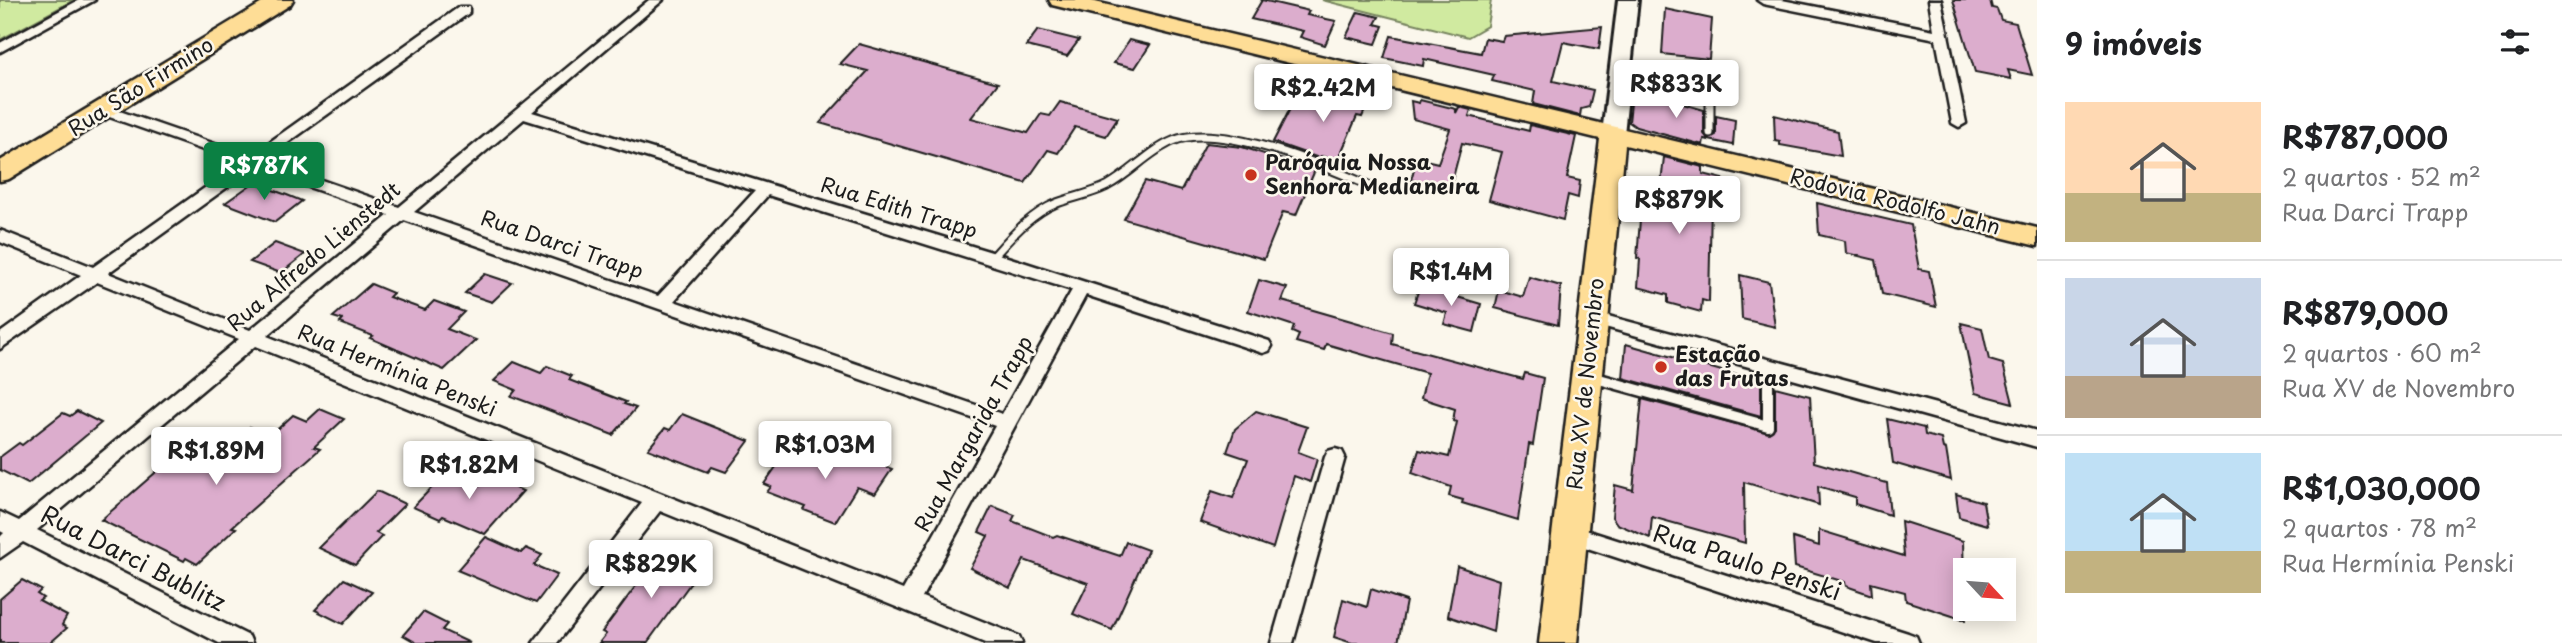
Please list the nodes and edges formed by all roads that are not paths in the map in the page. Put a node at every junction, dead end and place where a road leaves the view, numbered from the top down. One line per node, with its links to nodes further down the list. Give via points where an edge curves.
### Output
1 (89, 0): 10 (street)
2 (282, 0): 12 (main road, Rua São Firmino)
3 (657, 0): 13 (street, Rua Alfredo Lienstedt)
4 (1628, 0): 11 (street, Rua XV de Novembro)
5 (1763, 0): 9 (street)
6 (1935, 0): 9 (street)
7 (1069, 1): 16 (main road, Rodovia Rodolfo Jahn)
8 (464, 10): 17 (street)
9 (1942, 36): 14 (street)
10 (0, 48)
11 (1620, 73): 15 (lane, via 1706,93 1710,97); 16 (street, Rua XV de Novembro)
12 (103, 110): 17 (street, Rua Darci Trapp); 18 (main road, Rua São Firmino)
13 (522, 114): 20 (street, Rua Edith Trapp); 21 (street, Rua Alfredo Lienstedt)
14 (1959, 123)
15 (1710, 133)
16 (1613, 134): 23 (main road, Rodovia Rodolfo Jahn); 28 (main road, Rua XV de Novembro)
17 (252, 162): 21 (street, Rua Darci Trapp); 25 (street)
18 (0, 173)
19 (1368, 186): 24 (lane, via 1336,169 1268,149 1203,134 1183,137 1152,153 1111,184 1042,210)
20 (764, 190): 24 (street, Rua Edith Trapp); 27 (street)
21 (402, 213): 27 (street, Rua Darci Trapp); 29 (street, Rua Alfredo Lienstedt)
22 (0, 236): 25 (street, Rua Hermínia Penski)
23 (2037, 237)
24 (992, 258): 26 (street, Rua Edith Trapp)
25 (95, 274): 29 (street, Rua Hermínia Penski); 30 (street)
26 (1081, 289): 31 (street, Rua Edith Trapp); 34 (street, Rua Margarida Trapp)
27 (662, 303): 34 (street, Rua Darci Trapp)
28 (1593, 318): 32 (street); 33 (main road, Rua XV de Novembro)
29 (253, 338): 37 (street, Rua Hermínia Penski); 39 (street, Rua Alfredo Lienstedt)
30 (0, 342)
31 (1263, 346)
32 (1764, 365): 33 (lane, via 1768,426); 35 (street)
33 (1587, 376): 40 (main road, Rua XV de Novembro)
34 (1007, 423): 42 (street, Rua Margarida Trapp)
35 (2037, 439)
36 (1335, 457): 46 (street)
37 (657, 500): 42 (street, Rua Hermínia Penski); 44 (street)
38 (0, 521): 39 (street, Rua Darci Bublitz)
39 (20, 531): 41 (street, Rua Alfredo Lienstedt); 43 (street, Rua Darci Bublitz)
40 (1570, 534): 47 (main road, Rua XV de Novembro); 48 (street, Rua Paulo Penski)
41 (0, 549)
42 (908, 601): 45 (street, Rua Hermínia Penski)
43 (231, 641)
44 (544, 643)
45 (1011, 643)
46 (1282, 643)
47 (1558, 643)
48 (1908, 643)

